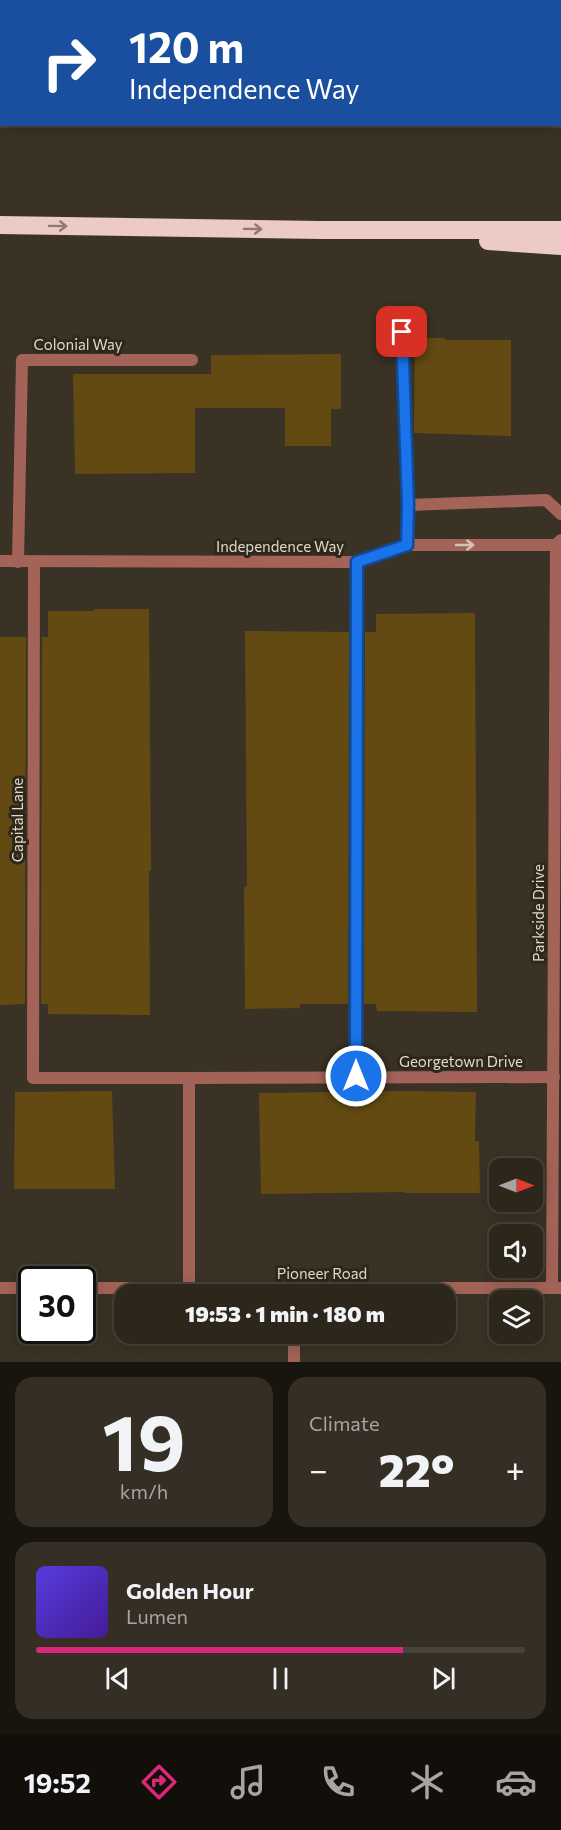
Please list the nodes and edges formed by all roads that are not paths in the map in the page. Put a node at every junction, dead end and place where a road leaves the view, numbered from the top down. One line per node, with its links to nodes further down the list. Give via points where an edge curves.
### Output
1 (0, 225): 2 (highway, one-way to 2)
2 (321, 230): 3 (highway); 4 (highway)
3 (561, 230)
4 (561, 246)
5 (402, 332): 7 (street)
6 (192, 360): 12 (street, Colonial Way, via 22,360)
7 (408, 505): 8 (street, via 546,500); 10 (street)
8 (561, 514)
9 (559, 543): 10 (street, Independence Way, one-way to 9); 16 (street, Parkside Drive)
10 (407, 545): 14 (street, Independence Way)
11 (0, 561): 12 (street, Independence Way)
12 (18, 562): 13 (street, Independence Way)
13 (34, 562): 14 (street, Independence Way); 17 (street, Capital Lane)
14 (357, 562): 15 (street)
15 (356, 1076): 16 (street, Georgetown Drive); 18 (street, Georgetown Drive)
16 (554, 1077): 24 (street, Parkside Drive)
17 (33, 1078): 18 (street, Georgetown Drive)
18 (189, 1078): 19 (street)
19 (189, 1284)
20 (0, 1288): 21 (street)
21 (18, 1288)
22 (96, 1288): 23 (street, Pioneer Road)
23 (114, 1288)
24 (556, 1288): 25 (street, Pioneer Road)
25 (456, 1290)
26 (294, 1344): 27 (street)
27 (294, 1362)

